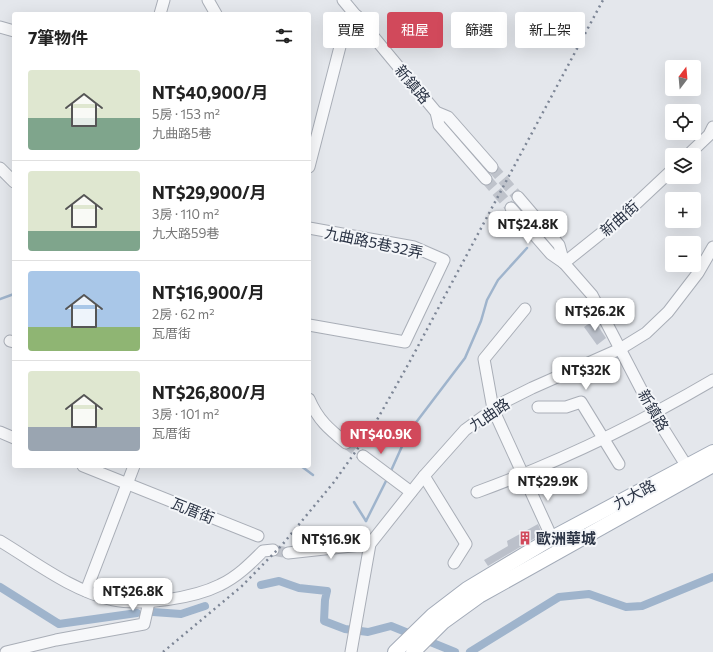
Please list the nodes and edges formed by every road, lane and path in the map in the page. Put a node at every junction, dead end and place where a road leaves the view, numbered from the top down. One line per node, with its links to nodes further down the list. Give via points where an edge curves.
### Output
1 (164, 0): 4 (street)
2 (208, 0): 5 (street)
3 (343, 0): 6 (street, 新鎮路)
4 (161, 12)
5 (215, 12)
6 (354, 12)
7 (0, 27): 8 (street)
8 (12, 30)
9 (379, 43): 11 (street, 新鎮路)
10 (339, 48): 14 (street)
11 (436, 112): 16 (street, 新鎮路, via 448,117); 18 (street, 新鎮路, via 439,125)
12 (713, 127): 13 (street)
13 (695, 148)
14 (311, 149)
15 (0, 168): 19 (street)
16 (492, 168)
17 (665, 177): 24 (street, 新曲街, via 624,215)
18 (486, 179)
19 (12, 180)
20 (518, 197): 24 (street, 新鎮路, via 559,245)
21 (511, 208): 24 (street, 新鎮路, via 551,254)
22 (311, 228): 26 (street, 九曲路5巷32弄, via 414,247 444,260 405,342)
23 (713, 246): 27 (street, 九曲路, via 698,273 668,312 646,333)
24 (564, 263): 27 (street, 新鎮路, via 592,295)
25 (525, 309): 31 (street, via 484,359)
26 (311, 325)
27 (620, 349): 31 (street, 九曲路, via 532,388); 32 (street, 新鎮路)
28 (713, 380): 32 (street)
29 (311, 404): 36 (street, via 325,426)
30 (538, 407): 35 (street, via 566,407 581,402)
31 (493, 409): 44 (street); 45 (street, 九曲路, via 465,430)
32 (654, 414): 35 (street); 43 (street, 新鎮路)
33 (0, 432): 34 (street)
34 (12, 437)
35 (604, 439): 39 (street); 44 (street)
36 (346, 443)
37 (713, 452): 43 (main road, 九大路)
38 (363, 456): 47 (street)
39 (619, 464)
40 (713, 466): 43 (main road, 九大路)
41 (88, 468): 46 (street, 瓦厝街)
42 (133, 468): 46 (street)
43 (690, 471): 50 (main road, 九大路); 58 (main road, 九大路)
44 (523, 475): 48 (street); 50 (street)
45 (424, 476): 47 (street, 九曲路); 55 (street, via 466,544)
46 (128, 484): 49 (street, 瓦厝街); 56 (street)
47 (411, 492): 52 (street, 九曲路)
48 (477, 492)
49 (258, 536)
50 (552, 538): 58 (main road, 九大路, via 468,588)
51 (0, 541): 56 (street)
52 (370, 544): 54 (street); 61 (street, 九曲路)
53 (273, 550): 57 (street, via 263,551 249,566 220,585 181,598)
54 (288, 553)
55 (454, 563)
56 (86, 591): 57 (street, via 113,600)
57 (149, 602): 60 (street, via 144,624)
58 (438, 619): 59 (main road); 62 (main road)
59 (397, 650)
60 (6, 652)
61 (351, 652)
62 (413, 652)

